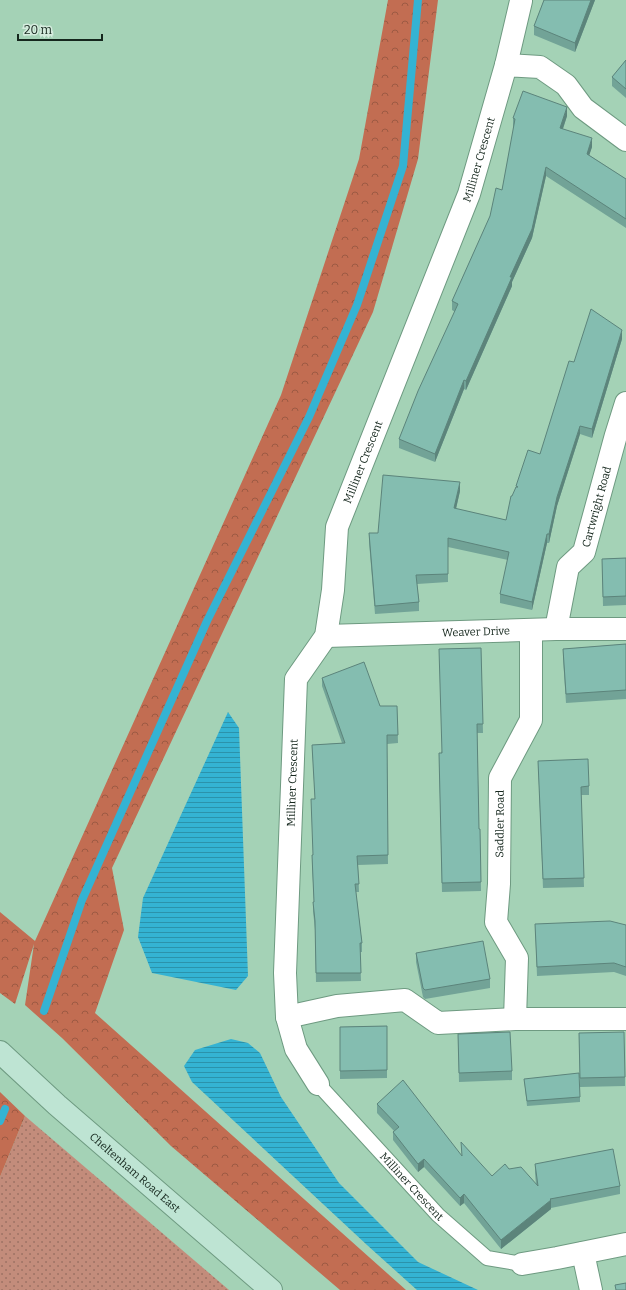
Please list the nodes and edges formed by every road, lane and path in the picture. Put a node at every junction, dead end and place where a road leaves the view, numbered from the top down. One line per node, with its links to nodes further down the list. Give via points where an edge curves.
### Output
1 (521, 1): 2 (street, Milliner Crescent)
2 (506, 65): 3 (street, via 540,67 566,85 583,108); 8 (street, Milliner Crescent, via 469,194 337,527 333,590)
3 (626, 140)
4 (626, 403): 5 (street, Cartwright Road, via 584,552 568,566)
5 (556, 629): 6 (street, Weaver Drive); 7 (street, Weaver Drive)
6 (626, 629)
7 (531, 630): 8 (street, Weaver Drive); 10 (street, Saddler Road, via 531,720 500,778 496,922 517,958)
8 (326, 636): 9 (street, Milliner Crescent, via 296,679 284,973)
9 (287, 1017): 10 (street, via 337,1006 404,1000 438,1023); 13 (street, Milliner Crescent, via 296,1049)
10 (515, 1019): 11 (street)
11 (626, 1019)
12 (0, 1052): 17 (main road, Cheltenham Road East, via 57,1105)
13 (318, 1084): 16 (lane, Milliner Crescent, via 438,1215 487,1258)
14 (626, 1244): 15 (street)
15 (583, 1253): 16 (street); 18 (street)
16 (522, 1264)
17 (272, 1290)
18 (591, 1290)

